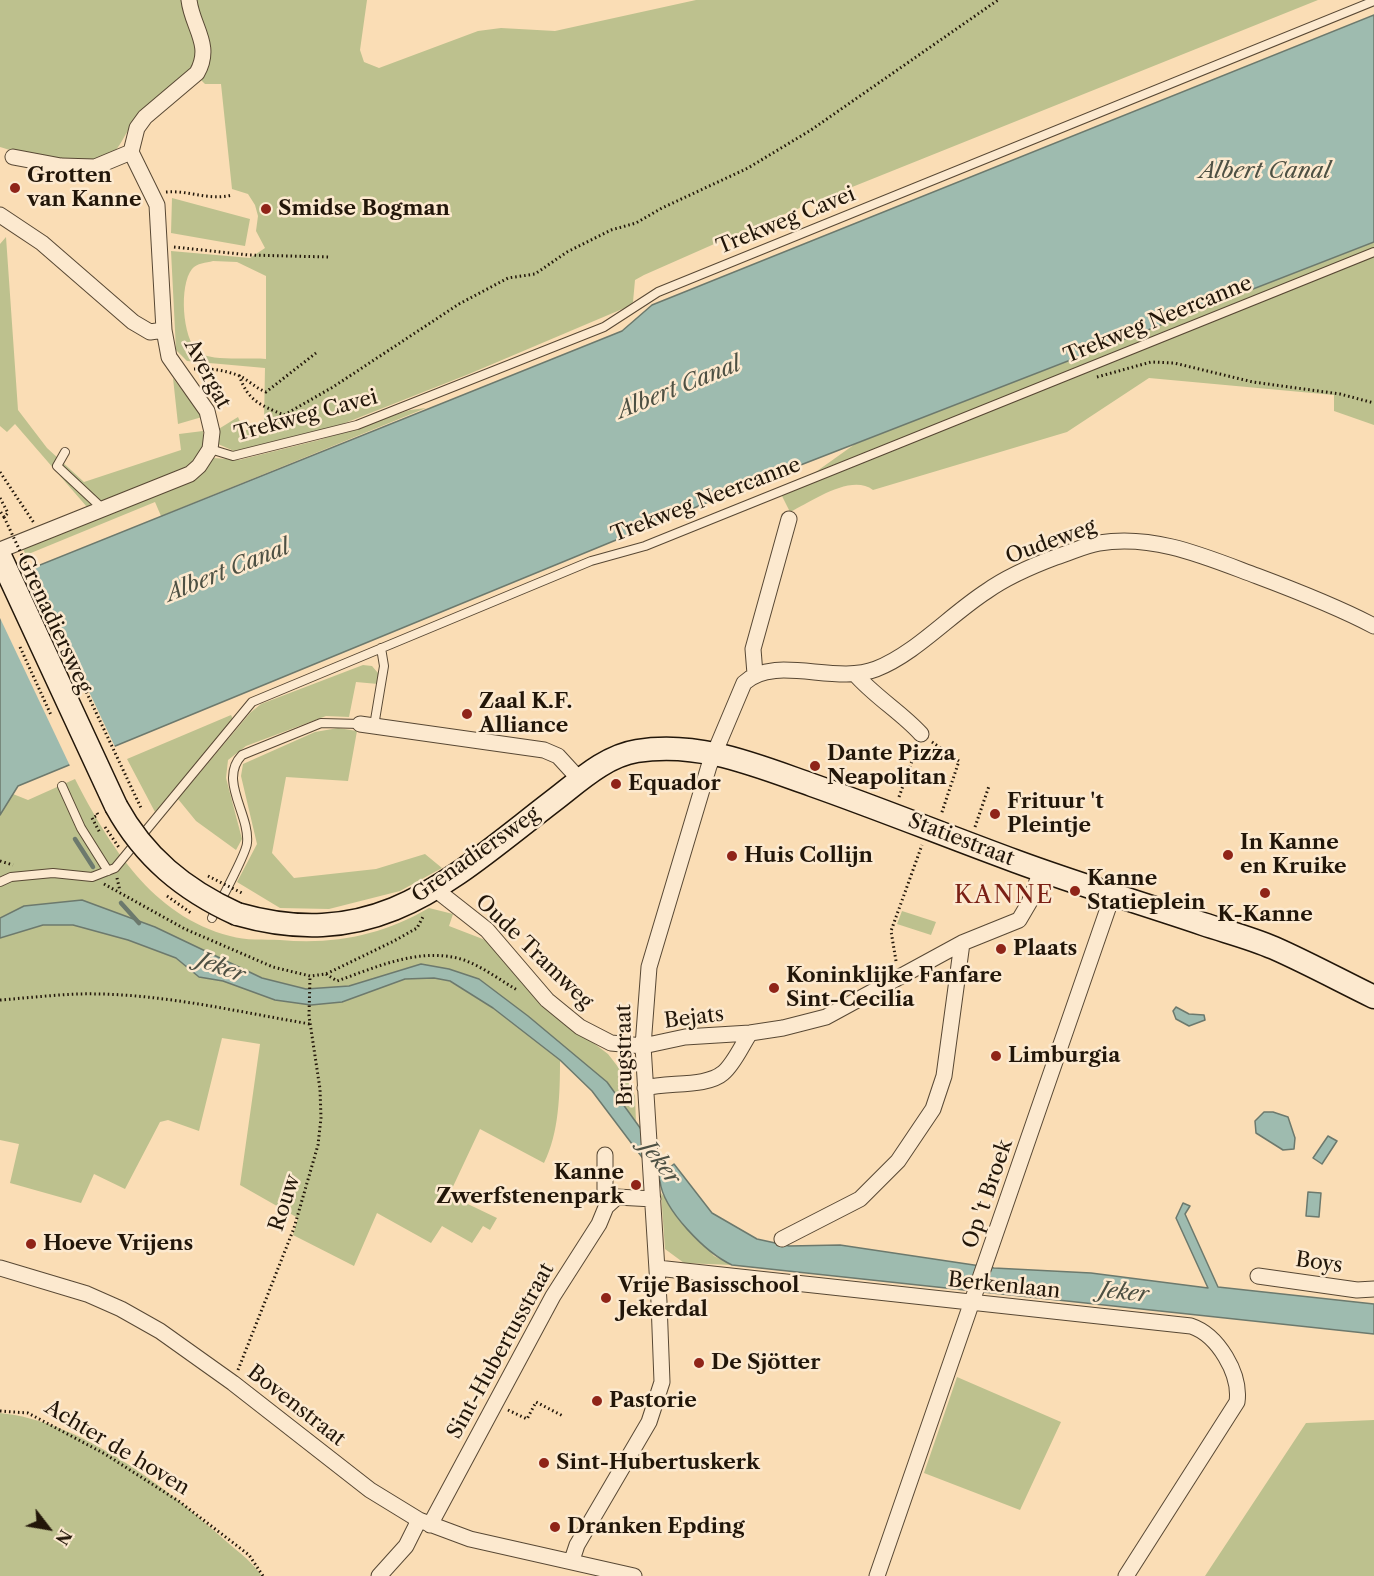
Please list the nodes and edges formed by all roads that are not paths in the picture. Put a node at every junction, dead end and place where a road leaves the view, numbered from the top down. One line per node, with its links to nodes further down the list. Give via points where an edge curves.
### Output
1 (189, 0): 3 (street, via 204,45 202,64 197,73 145,117 137,128)
2 (1374, 1): 8 (lane, Trekweg Cavei, via 658,292 604,327 357,425 233,456)
3 (131, 152): 4 (street, via 95,167 61,166); 7 (street, via 159,214)
4 (13, 157)
5 (0, 215): 7 (street, Avergat, via 35,237 133,322 150,332)
6 (1374, 252): 15 (lane, Trekweg Neercanne, via 645,546 591,561)
7 (164, 330): 8 (street, Avergat, via 169,357 207,411 212,432)
8 (210, 448): 10 (street, via 190,474)
9 (65, 452): 10 (lane, via 57,466)
10 (104, 510): 12 (street)
11 (789, 519): 16 (street, via 752,654)
12 (0, 550)
13 (0, 556): 26 (main road, Grenadiersweg, bridge, via 129,830 168,873 196,893 241,904 274,924 346,924 378,917)
14 (1374, 626): 17 (street, Oudeweg, via 1337,606 1180,548 1146,542 1097,543 1014,574 894,660)
15 (381, 648): 18 (lane, via 384,666); 23 (lane, Trekweg Neercanne, via 252,702)
16 (754, 674): 17 (street, Oudeweg, via 767,670); 20 (street, via 744,683)
17 (855, 674): 19 (street)
18 (367, 725): 21 (street, via 544,750 558,756); 28 (lane, via 321,723 242,755 235,763 232,776 247,844)
19 (921, 734)
20 (714, 753): 21 (main road, Grenadiersweg, via 638,751 603,764); 24 (main road, Statiestraat, via 894,813); 32 (street, Brugstraat, via 649,967)
21 (580, 780): 26 (main road, Grenadiersweg)
22 (62, 786): 23 (lane, via 81,828)
23 (112, 870): 25 (lane, via 92,878 53,873 11,877)
24 (1041, 871): 27 (main road, Statiestraat); 29 (street, Bejats, via 1019,920)
25 (0, 882)
26 (435, 889): 32 (street, Oude Tramweg, via 488,930 547,1000 580,1027 611,1043)
27 (1113, 894): 30 (main road, Statiestraat, via 1273,948); 42 (street, Op 't Broek)
28 (212, 918)
29 (962, 943): 31 (street, Bejats, via 826,1017); 37 (street, via 944,1076 933,1108 898,1161 860,1199)
30 (1374, 997)
31 (750, 1033): 32 (street, Bejats, via 685,1037); 33 (street, Bejats, via 725,1072 709,1082 665,1083)
32 (643, 1046): 33 (street, Brugstraat)
33 (645, 1088): 35 (street, Brugstraat)
34 (605, 1155): 36 (street, via 605,1190)
35 (653, 1199): 36 (street); 39 (street, Brugstraat)
36 (612, 1200): 43 (street, Sint-Hubertusstraat)
37 (782, 1239)
38 (0, 1268): 43 (street, Bovenstraat, via 68,1288 121,1309 160,1331 370,1490)
39 (657, 1268): 42 (street, Berkenlaan); 44 (street, Brugstraat, via 663,1363 657,1405)
40 (1258, 1276): 41 (street, Boys, via 1357,1290)
41 (1374, 1288)
42 (972, 1299): 47 (street, Op 't Broek); 48 (street, Berkenlaan, via 1191,1326 1202,1329 1217,1345 1236,1380 1237,1402)
43 (424, 1522): 44 (street, Bovenstraat, via 470,1539); 45 (street, Sint-Hubertusstraat)
44 (572, 1560): 46 (street, Bovenstraat)
45 (380, 1576)
46 (634, 1576)
47 (877, 1576)
48 (1126, 1576)

